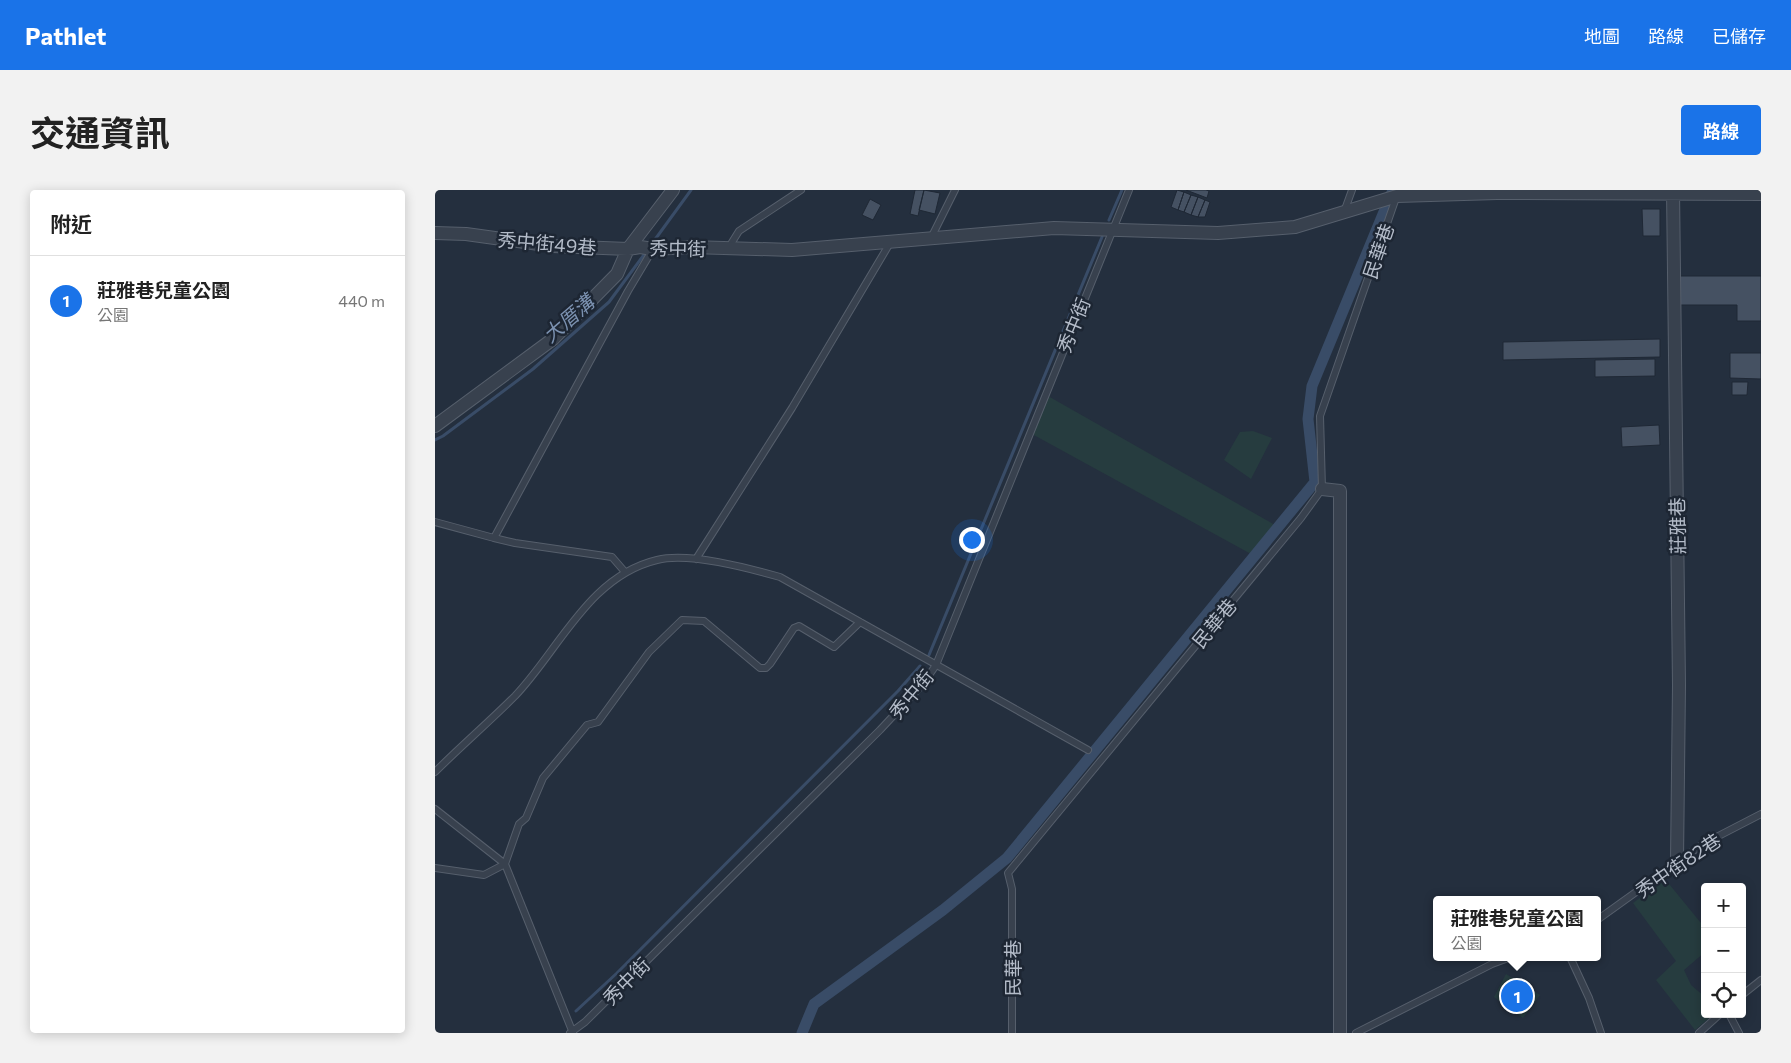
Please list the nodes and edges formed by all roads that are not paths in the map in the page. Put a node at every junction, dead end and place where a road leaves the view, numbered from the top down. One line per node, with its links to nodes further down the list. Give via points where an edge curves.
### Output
1 (673, 190): 15 (street)
2 (801, 190): 14 (lane, via 739,231)
3 (955, 190): 12 (lane)
4 (1129, 190): 10 (lane, 秀中街)
5 (1352, 190): 9 (lane)
6 (1673, 192): 7 (street, 秀中街); 8 (street, 秀中街); 28 (street, 莊雅巷, via 1679,685)
7 (1398, 193): 9 (street, 秀中街); 17 (lane, 民華巷, via 1319,416)
8 (1761, 194)
9 (1344, 213): 10 (street, 秀中街, via 1295,227 1218,233)
10 (1111, 228): 12 (street, 秀中街, via 1053,228); 23 (lane, 秀中街)
11 (435, 233): 15 (street, 秀中街49巷, via 553,246)
12 (931, 239): 13 (street, 秀中街)
13 (889, 242): 14 (street, 秀中街, via 792,250); 20 (lane, via 792,408)
14 (729, 248): 15 (street, 秀中街)
15 (640, 249): 16 (street, 秀中街, via 553,339); 19 (lane, via 628,290)
16 (435, 426)
17 (1322, 489): 39 (lane, 民華巷, via 1008,873 1012,889); 40 (street, via 1340,491)
18 (435, 522): 19 (lane)
19 (494, 538): 21 (lane, via 612,557)
20 (696, 559): 21 (lane, via 658,560); 22 (lane, via 780,576)
21 (625, 572): 25 (lane, via 587,605 516,695)
22 (860, 622): 23 (lane); 29 (lane, via 834,647 799,626 794,628 766,668 760,668 703,621 681,620 649,652 598,722 587,725 543,778 526,818 519,824)
23 (936, 665): 24 (lane); 38 (lane, 秀中街, via 881,730)
24 (1088, 750)
25 (435, 772)
26 (435, 809): 29 (lane)
27 (1761, 814): 28 (lane, 秀中街82巷)
28 (1677, 861): 31 (lane, 秀中街82巷)
29 (505, 864): 30 (lane, via 484,875); 38 (lane)
30 (435, 868)
31 (1601, 917)
32 (1500, 961): 41 (lane)
33 (1572, 961): 42 (lane)
34 (1761, 980): 35 (lane)
35 (1746, 992)
36 (1716, 1018): 43 (lane)
37 (1731, 1018): 44 (lane)
38 (572, 1033)
39 (1012, 1033)
40 (1340, 1033)
41 (1356, 1033)
42 (1601, 1033)
43 (1699, 1033)
44 (1739, 1033)

